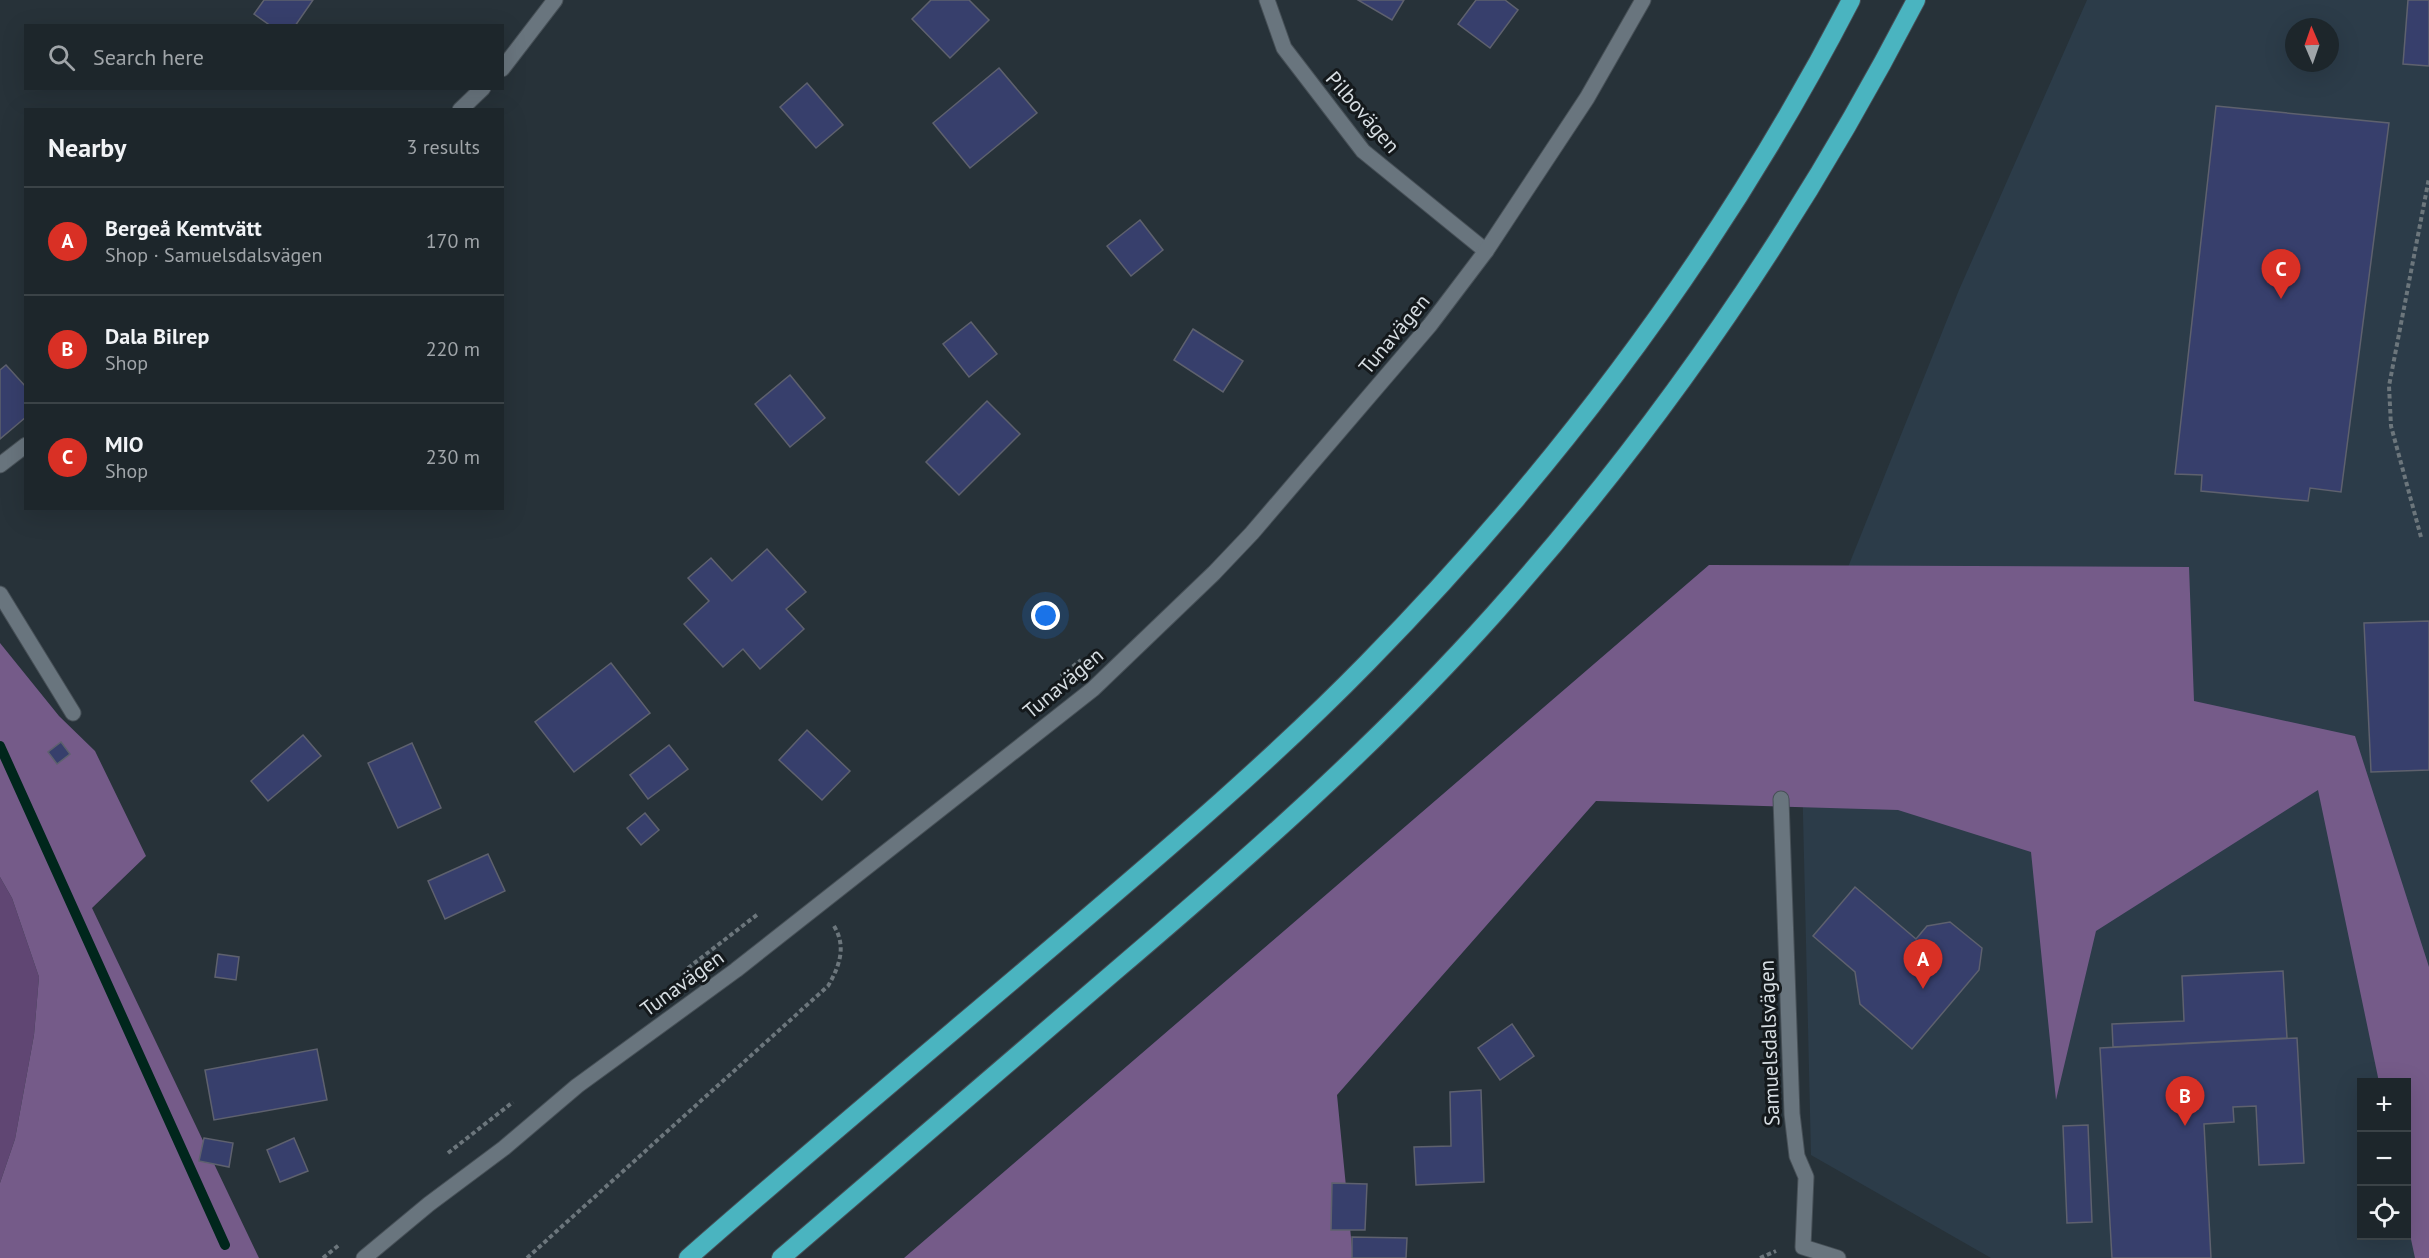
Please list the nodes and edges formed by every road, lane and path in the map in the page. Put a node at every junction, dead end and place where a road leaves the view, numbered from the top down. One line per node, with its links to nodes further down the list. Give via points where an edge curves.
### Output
1 (555, 0): 6 (street)
2 (1268, 0): 10 (street, Pilbovägen, via 1284,48 1363,151)
3 (1643, 0): 10 (street, Tunavägen, via 1587,98)
4 (1851, 0): 28 (highway, via 1777,135 1658,317 1546,464 1453,572 1365,664 1215,805)
5 (1916, 0): 29 (highway, via 1823,169 1702,356 1565,533 1492,617 1401,712 1253,852)
6 (504, 67)
7 (481, 90): 8 (street)
8 (462, 108)
9 (2429, 178): 13 (path, via 2389,386 2391,426)
10 (1486, 251): 19 (street, Tunavägen, via 1430,325 1214,573 1093,689)
11 (24, 447): 12 (street)
12 (0, 465)
13 (2421, 537)
14 (0, 594): 17 (street)
15 (1086, 654): 16 (path)
16 (1060, 677)
17 (73, 713)
18 (1781, 799): 30 (street, Samuelsdalsvägen, via 1792,1114 1797,1156 1806,1178 1803,1247)
19 (819, 906): 26 (street, Tunavägen, via 577,1086); 27 (path, via 836,930 842,952 839,968 828,986)
20 (763, 911): 21 (path)
21 (687, 969)
22 (516, 1100): 23 (path)
23 (442, 1158)
24 (346, 1239): 25 (path)
25 (323, 1258)
26 (364, 1258)
27 (527, 1258)
28 (688, 1258)
29 (781, 1258)
30 (1838, 1258)

